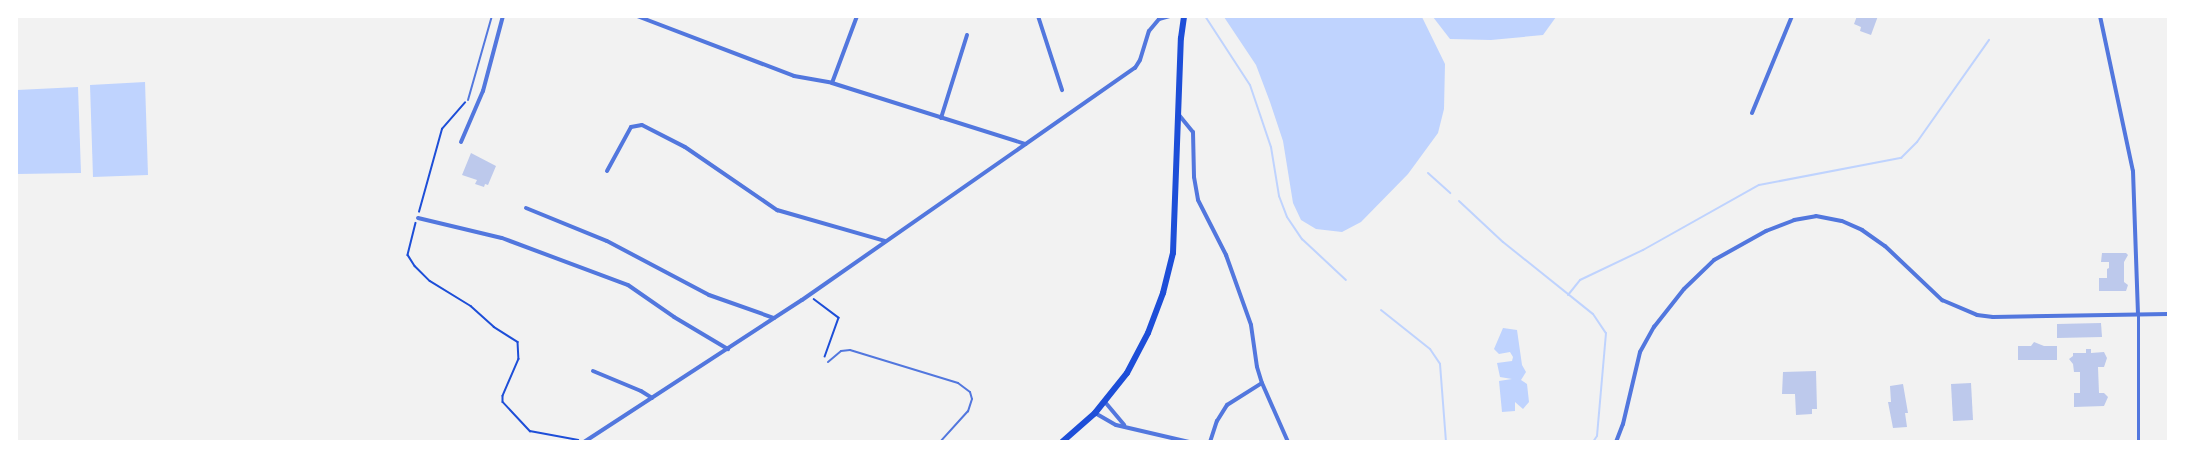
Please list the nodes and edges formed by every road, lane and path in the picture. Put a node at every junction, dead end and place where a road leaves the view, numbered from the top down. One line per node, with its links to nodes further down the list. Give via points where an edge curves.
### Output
1 (492, 16): 13 (lane)
2 (503, 16): 17 (street, via 483,91)
3 (637, 16): 11 (street, via 794,76)
4 (857, 16): 11 (street)
5 (1038, 16): 12 (street)
6 (1170, 16): 18 (street, via 1159,19 1149,31 1135,68)
7 (1184, 16): 15 (main road)
8 (1792, 16): 14 (street)
9 (2100, 16): 24 (street, via 2133,171)
10 (967, 35): 16 (street)
11 (832, 83): 16 (street)
12 (1062, 90)
13 (468, 100): 21 (path, via 442,129)
14 (1752, 113)
15 (1179, 114): 30 (street, via 1193,132 1198,200 1226,255 1251,325); 32 (main road, via 1173,253 1163,293 1136,356)
16 (941, 118): 18 (street)
17 (460, 142)
18 (1027, 144): 22 (street)
19 (607, 171): 22 (street, via 631,127 642,125 685,147 777,210)
20 (526, 208): 26 (street, via 607,241 709,294)
21 (418, 218): 27 (street, via 502,238 628,285); 35 (path, via 408,249 410,259 430,281 518,342 519,359 503,402 530,431)
22 (885, 241): 23 (street)
23 (802, 300): 26 (street); 28 (path, via 813,298 839,318 824,356)
24 (2138, 314): 25 (street); 41 (street, via 1977,315 1942,300 1862,230 1816,216 1794,220 1714,260 1654,327 1636,362); 42 (street)
25 (2169, 314)
26 (775, 318): 27 (street)
27 (728, 348): 31 (street)
28 (828, 362): 36 (lane, via 841,351 850,350 958,383 970,392 972,399 968,411)
29 (593, 371): 31 (street)
30 (1263, 383): 39 (street, via 1227,405); 40 (street)
31 (652, 398): 35 (street)
32 (1105, 402): 33 (main road); 34 (street)
33 (1095, 413): 34 (street); 37 (main road)
34 (1125, 426): 38 (street)
35 (584, 441)
36 (940, 441)
37 (1062, 441)
38 (1189, 441)
39 (1210, 441)
40 (1288, 441)
41 (1616, 441)
42 (2138, 441)

